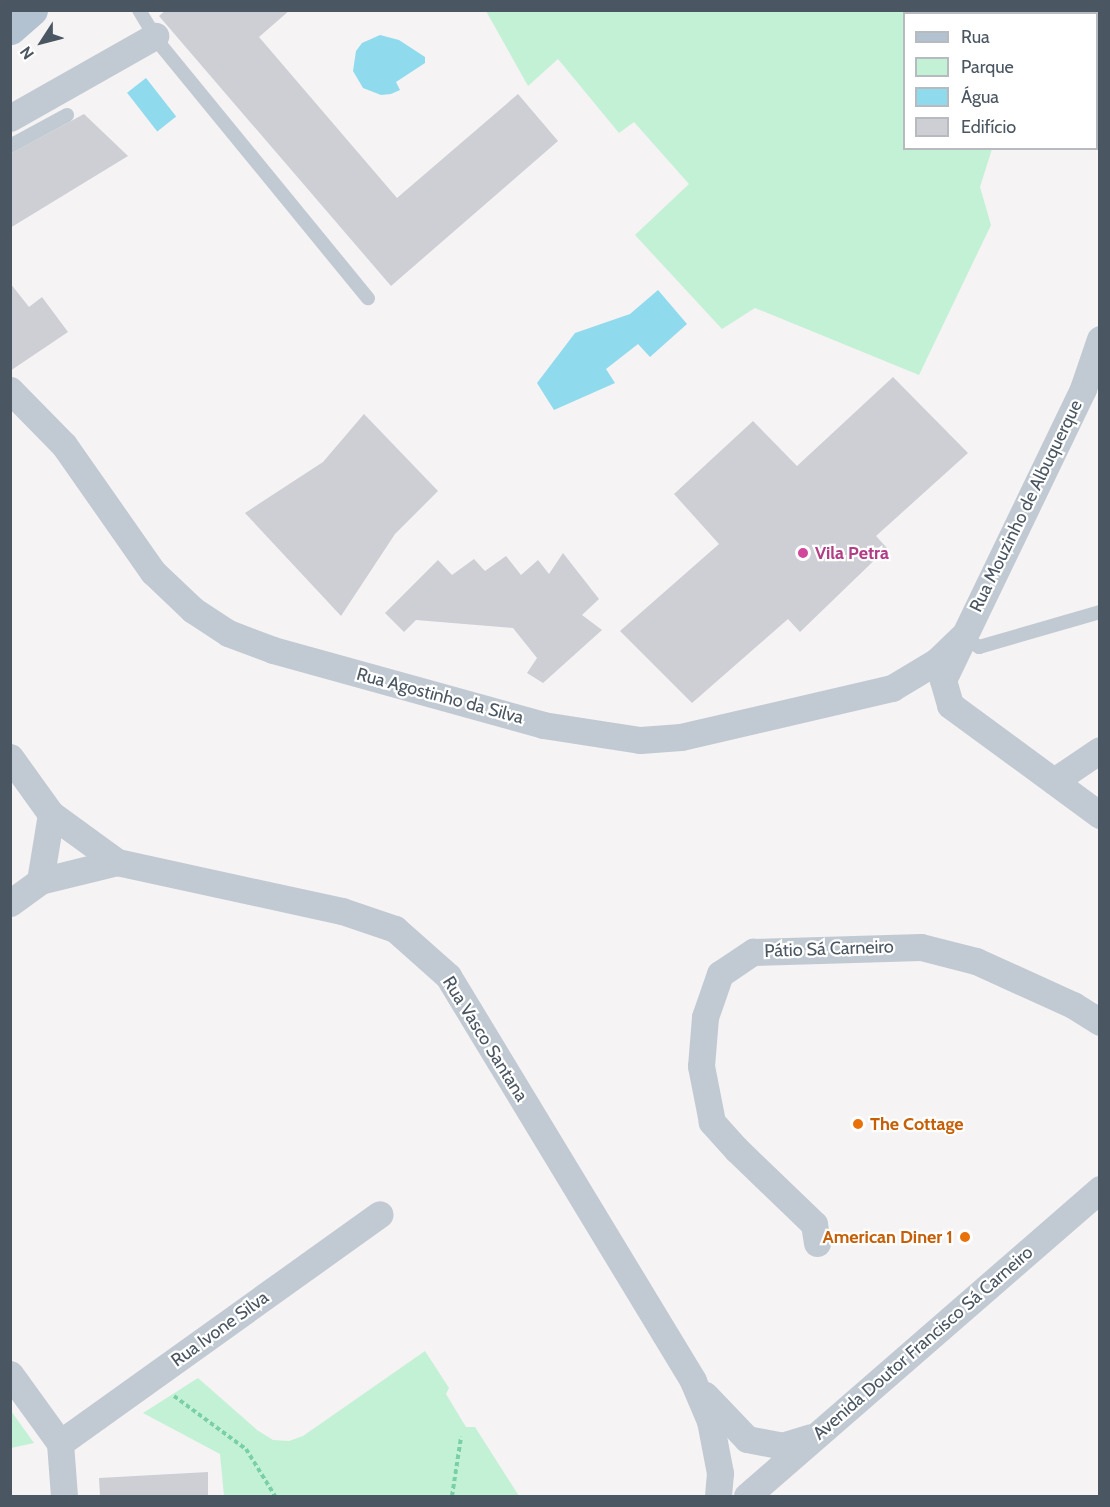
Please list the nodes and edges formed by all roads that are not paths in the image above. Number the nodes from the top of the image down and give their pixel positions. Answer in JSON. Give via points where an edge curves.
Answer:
{"nodes":[{"id":1,"x":31,"y":10,"type":"edge"},
{"id":2,"x":139,"y":10,"type":"edge"},
{"id":3,"x":10,"y":28,"type":"edge"},
{"id":4,"x":155,"y":36,"type":"junction"},
{"id":5,"x":67,"y":115,"type":"dead end"},
{"id":6,"x":10,"y":118,"type":"edge"},
{"id":7,"x":10,"y":146,"type":"edge"},
{"id":8,"x":368,"y":298,"type":"dead end"},
{"id":9,"x":1100,"y":339,"type":"edge"},
{"id":10,"x":10,"y":390,"type":"edge"},
{"id":11,"x":1100,"y":612,"type":"edge"},
{"id":12,"x":962,"y":637,"type":"junction"},
{"id":13,"x":1100,"y":750,"type":"edge"},
{"id":14,"x":10,"y":757,"type":"edge"},
{"id":15,"x":1054,"y":781,"type":"junction"},
{"id":16,"x":51,"y":814,"type":"junction"},
{"id":17,"x":1100,"y":815,"type":"edge"},
{"id":18,"x":117,"y":862,"type":"junction"},
{"id":19,"x":40,"y":881,"type":"junction"},
{"id":20,"x":10,"y":903,"type":"edge"},
{"id":21,"x":1100,"y":1022,"type":"edge"},
{"id":22,"x":1100,"y":1190,"type":"edge"},
{"id":23,"x":380,"y":1214,"type":"dead end"},
{"id":24,"x":817,"y":1243,"type":"dead end"},
{"id":25,"x":10,"y":1374,"type":"edge"},
{"id":26,"x":693,"y":1381,"type":"junction"},
{"id":27,"x":818,"y":1434,"type":"junction"},
{"id":28,"x":60,"y":1443,"type":"junction"},
{"id":29,"x":64,"y":1497,"type":"edge"},
{"id":30,"x":718,"y":1497,"type":"edge"},
{"id":31,"x":747,"y":1497,"type":"edge"}],
"edges":[{"from":1,"to":3,"type":"main road"},
{"from":2,"to":4,"type":"lane"},
{"from":4,"to":6,"type":"street"},
{"from":4,"to":8,"type":"lane"},
{"from":5,"to":7,"type":"lane"},
{"from":9,"to":12,"type":"street","name":"Rua Mouzinho de Albuquerque","via":[[1083,389]]},
{"from":10,"to":12,"type":"street","name":"Rua Agostinho da Silva","via":[[63,445],[153,572],[194,610],[228,633],[273,650],[543,725],[639,740],[681,737],[892,688],[937,662]]},
{"from":11,"to":12,"type":"lane","via":[[979,647]]},
{"from":12,"to":15,"type":"street","name":"Rua Mouzinho de Albuquerque","via":[[943,680],[950,705]]},
{"from":13,"to":15,"type":"street"},
{"from":14,"to":16,"type":"street","name":"Rua Vasco Santana"},
{"from":15,"to":17,"type":"street","name":"Rua Mouzinho de Albuquerque"},
{"from":16,"to":18,"type":"street","name":"Rua Vasco Santana"},
{"from":16,"to":19,"type":"street"},
{"from":18,"to":19,"type":"street"},
{"from":18,"to":26,"type":"street","name":"Rua Vasco Santana","via":[[342,911],[395,929],[448,976]]},
{"from":19,"to":20,"type":"street"},
{"from":21,"to":24,"type":"street","name":"Pátio Sá Carneiro","via":[[1073,1005],[976,962],[921,947],[753,951],[720,974],[705,1017],[701,1066],[712,1122],[814,1224]]},
{"from":22,"to":27,"type":"street","name":"Avenida Doutor Francisco Sá Carneiro"},
{"from":23,"to":28,"type":"street","name":"Rua Ivone Silva"},
{"from":25,"to":28,"type":"street"},
{"from":26,"to":27,"type":"street","name":"Rua Vasco Santana","via":[[747,1439],[782,1446]]},
{"from":26,"to":30,"type":"street","name":"Rua Vasco Santana","via":[[710,1421],[720,1473]]},
{"from":27,"to":31,"type":"street","name":"Avenida Doutor Francisco Sá Carneiro"},
{"from":28,"to":29,"type":"street"}]}
